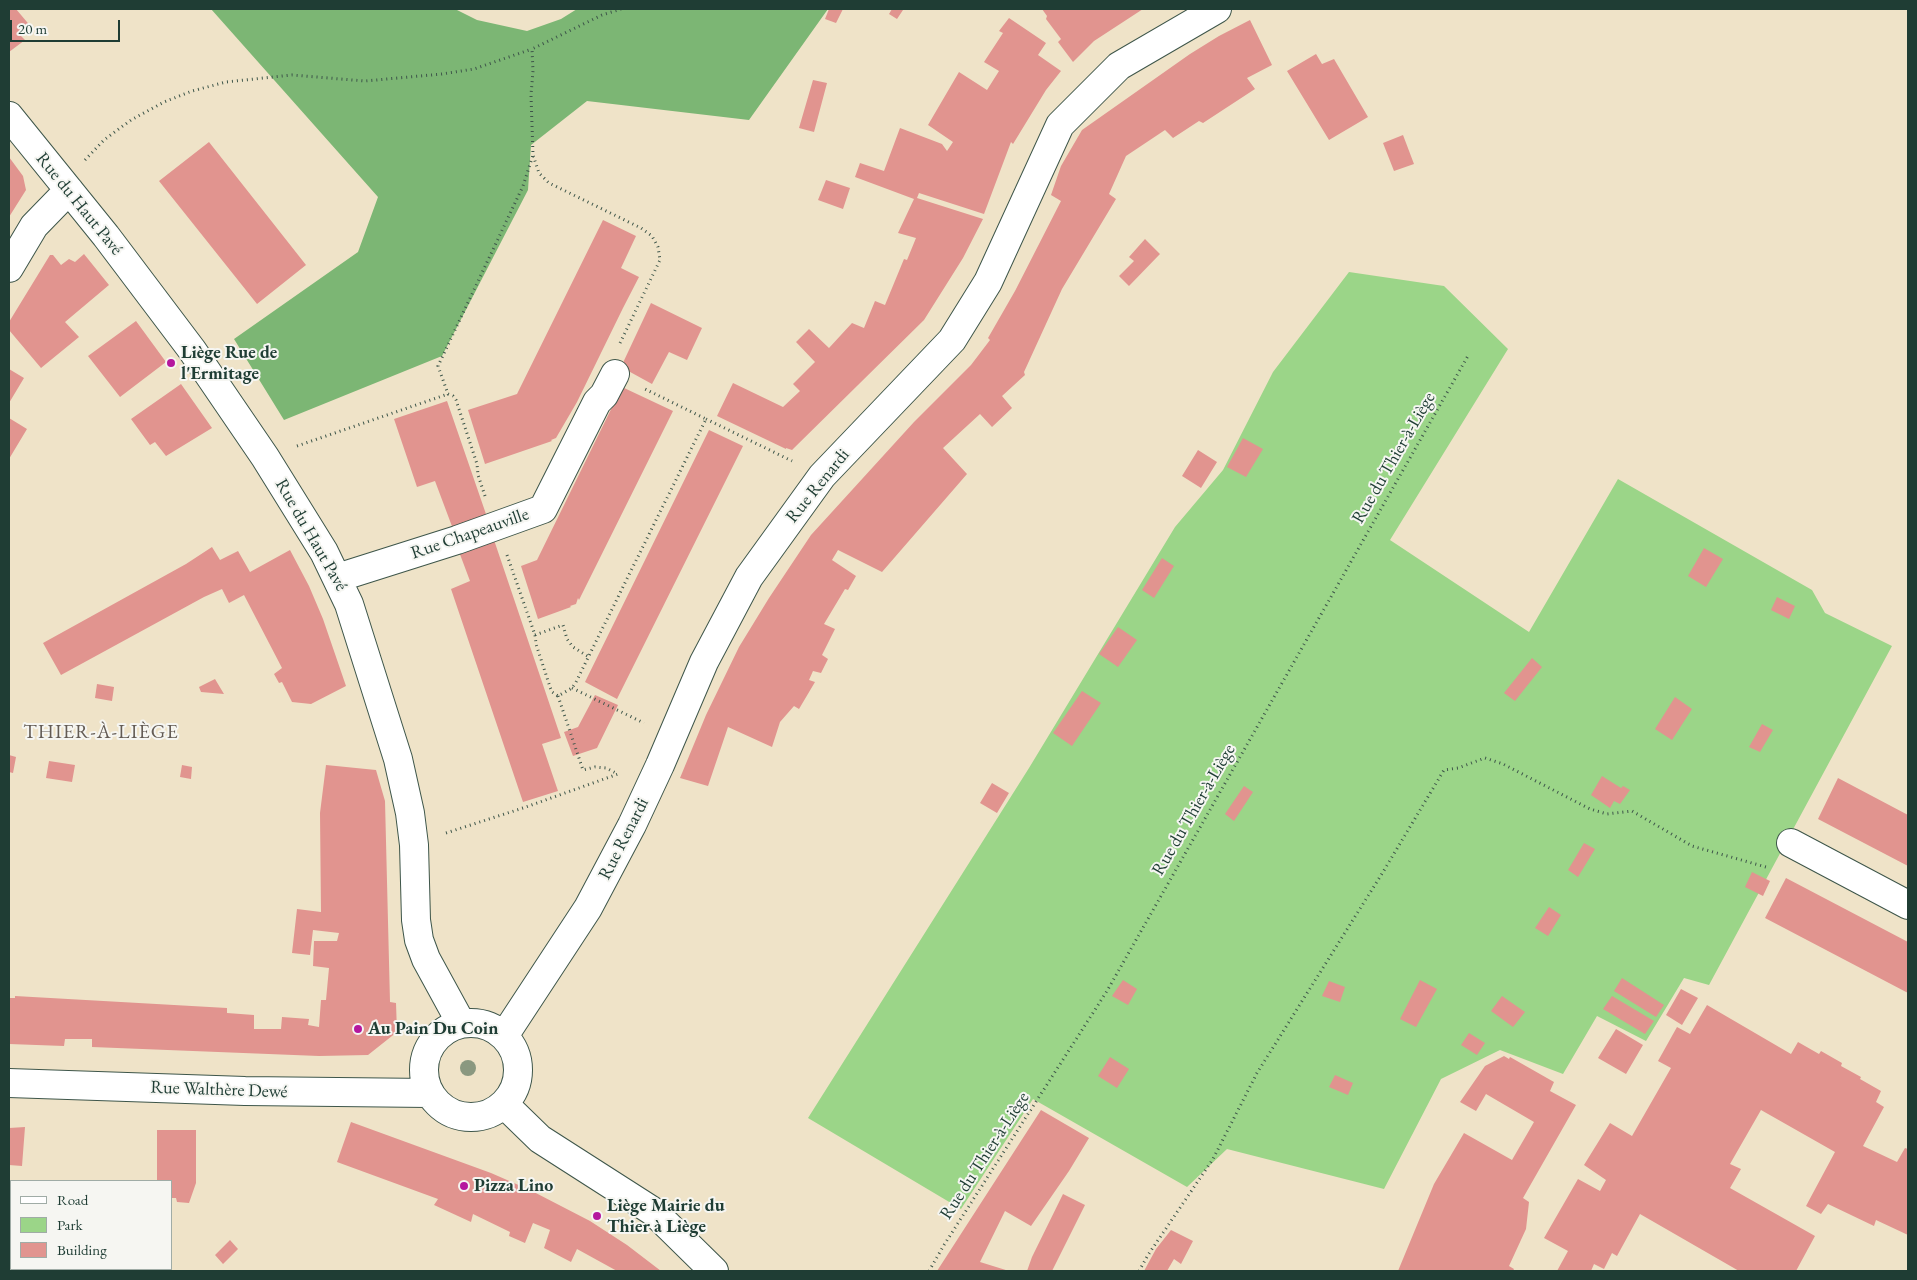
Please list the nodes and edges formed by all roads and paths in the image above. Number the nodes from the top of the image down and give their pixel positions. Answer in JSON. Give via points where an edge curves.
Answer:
{"nodes":[{"id":1,"x":621,"y":9,"type":"edge"},
{"id":2,"x":1217,"y":9,"type":"edge"},
{"id":3,"x":532,"y":49,"type":"junction"},
{"id":4,"x":9,"y":116,"type":"edge"},
{"id":5,"x":533,"y":155,"type":"junction"},
{"id":6,"x":69,"y":190,"type":"junction"},
{"id":7,"x":9,"y":268,"type":"edge"},
{"id":8,"x":1469,"y":354,"type":"dead end"},
{"id":9,"x":615,"y":374,"type":"joint"},
{"id":10,"x":649,"y":390,"type":"dead end"},
{"id":11,"x":706,"y":419,"type":"junction"},
{"id":12,"x":265,"y":457,"type":"junction"},
{"id":13,"x":822,"y":476,"type":"junction"},
{"id":14,"x":337,"y":578,"type":"junction"},
{"id":15,"x":588,"y":657,"type":"junction"},
{"id":16,"x":572,"y":688,"type":"junction"},
{"id":17,"x":558,"y":696,"type":"junction"},
{"id":18,"x":673,"y":736,"type":"junction"},
{"id":19,"x":594,"y":766,"type":"dead end"},
{"id":20,"x":618,"y":774,"type":"dead end"},
{"id":21,"x":1791,"y":842,"type":"joint"},
{"id":22,"x":414,"y":845,"type":"junction"},
{"id":23,"x":1908,"y":905,"type":"edge"},
{"id":24,"x":461,"y":1023,"type":"junction"},
{"id":25,"x":504,"y":1036,"type":"junction"},
{"id":26,"x":9,"y":1083,"type":"edge"},
{"id":27,"x":429,"y":1093,"type":"junction"},
{"id":28,"x":504,"y":1104,"type":"junction"},
{"id":29,"x":714,"y":1271,"type":"edge"},
{"id":30,"x":929,"y":1271,"type":"edge"},
{"id":31,"x":1140,"y":1271,"type":"edge"}],
"edges":[{"from":1,"to":3,"type":"path"},
{"from":2,"to":13,"type":"street","name":"Rue Renardi","via":[[1119,66],[1060,125],[988,282],[952,340]]},
{"from":3,"to":5,"type":"path"},
{"from":3,"to":6,"type":"path","via":[[474,69],[442,74],[365,81],[292,74],[226,82],[192,92],[164,102],[104,140],[82,162]]},
{"from":4,"to":6,"type":"street","name":"Rue du Haut Pavé"},
{"from":5,"to":9,"type":"path","via":[[539,173],[549,183],[641,228],[652,236],[658,247],[660,260],[615,354]]},
{"from":5,"to":12,"type":"path","via":[[523,186],[438,366],[448,394]]},
{"from":6,"to":7,"type":"street","via":[[34,226]]},
{"from":6,"to":12,"type":"street","name":"Rue du Haut Pavé","via":[[192,350]]},
{"from":8,"to":30,"type":"path","name":"Rue du Thier-à-Liège","via":[[1108,991]]},
{"from":9,"to":14,"type":"street","name":"Rue Chapeauville","via":[[597,402],[543,509]]},
{"from":10,"to":11,"type":"path"},
{"from":11,"to":13,"type":"path"},
{"from":11,"to":15,"type":"path"},
{"from":12,"to":14,"type":"street","name":"Rue du Haut Pavé","via":[[307,522]]},
{"from":13,"to":18,"type":"street","name":"Rue Renardi","via":[[749,577],[704,662]]},
{"from":14,"to":22,"type":"street","name":"Rue du Haut Pavé","via":[[349,604],[396,751]]},
{"from":15,"to":16,"type":"path"},
{"from":15,"to":17,"type":"path","via":[[567,639],[563,625],[535,635],[550,687]]},
{"from":16,"to":17,"type":"path"},
{"from":16,"to":18,"type":"path"},
{"from":17,"to":19,"type":"path","via":[[583,770]]},
{"from":18,"to":25,"type":"street","name":"Rue Renardi","via":[[632,825],[588,908]]},
{"from":20,"to":22,"type":"path"},
{"from":21,"to":23,"type":"street"},
{"from":21,"to":31,"type":"path","via":[[1780,865],[1766,867],[1692,846],[1632,811],[1607,814],[1590,809],[1503,764],[1484,758],[1444,770],[1257,1073],[1213,1159]]},
{"from":22,"to":24,"type":"street","name":"Rue du Haut Pavé","via":[[419,940]]},
{"from":24,"to":25,"type":"street","via":[[479,1023]]},
{"from":24,"to":27,"type":"street","via":[[446,1030],[432,1043],[424,1062],[424,1078]]},
{"from":25,"to":28,"type":"street","via":[[517,1059],[517,1066],[515,1085]]},
{"from":26,"to":27,"type":"street","name":"Rue Walthère Dewé"},
{"from":27,"to":28,"type":"street","via":[[439,1105],[465,1117],[490,1113]]},
{"from":28,"to":29,"type":"street","via":[[540,1139],[654,1212]]}]}
